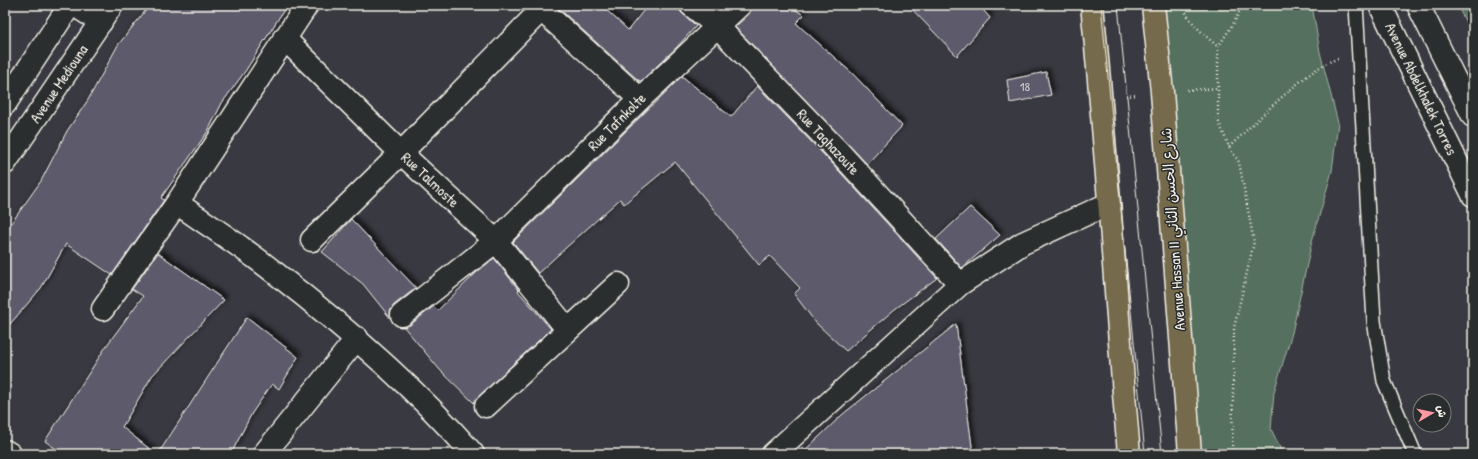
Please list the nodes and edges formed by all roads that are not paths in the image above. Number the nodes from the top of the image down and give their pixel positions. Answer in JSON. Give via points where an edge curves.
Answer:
{"nodes":[{"id":1,"x":70,"y":5,"type":"edge"},
{"id":2,"x":74,"y":5,"type":"edge"},
{"id":3,"x":307,"y":5,"type":"edge"},
{"id":4,"x":691,"y":5,"type":"edge"},
{"id":5,"x":740,"y":5,"type":"edge"},
{"id":6,"x":1092,"y":5,"type":"edge"},
{"id":7,"x":1153,"y":5,"type":"edge"},
{"id":8,"x":1356,"y":5,"type":"edge"},
{"id":9,"x":1380,"y":5,"type":"edge"},
{"id":10,"x":1418,"y":5,"type":"edge"},
{"id":11,"x":539,"y":7,"type":"edge"},
{"id":12,"x":106,"y":14,"type":"edge"},
{"id":13,"x":718,"y":27,"type":"junction"},
{"id":14,"x":284,"y":38,"type":"junction"},
{"id":15,"x":640,"y":99,"type":"junction"},
{"id":16,"x":5,"y":104,"type":"edge"},
{"id":17,"x":1473,"y":116,"type":"edge"},
{"id":18,"x":401,"y":153,"type":"junction"},
{"id":19,"x":5,"y":163,"type":"edge"},
{"id":20,"x":1473,"y":195,"type":"edge"},
{"id":21,"x":177,"y":203,"type":"junction"},
{"id":22,"x":1108,"y":204,"type":"junction"},
{"id":23,"x":312,"y":240,"type":"dead end"},
{"id":24,"x":496,"y":241,"type":"junction"},
{"id":25,"x":618,"y":284,"type":"dead end"},
{"id":26,"x":960,"y":284,"type":"junction"},
{"id":27,"x":103,"y":309,"type":"dead end"},
{"id":28,"x":402,"y":315,"type":"dead end"},
{"id":29,"x":568,"y":330,"type":"junction"},
{"id":30,"x":357,"y":338,"type":"junction"},
{"id":31,"x":486,"y":406,"type":"dead end"},
{"id":32,"x":5,"y":451,"type":"edge"},
{"id":33,"x":10,"y":454,"type":"edge"},
{"id":34,"x":264,"y":454,"type":"edge"},
{"id":35,"x":473,"y":454,"type":"edge"},
{"id":36,"x":774,"y":454,"type":"edge"},
{"id":37,"x":1129,"y":454,"type":"edge"},
{"id":38,"x":1190,"y":454,"type":"edge"},
{"id":39,"x":1415,"y":454,"type":"edge"}],
"edges":[{"from":1,"to":16,"type":"street"},
{"from":2,"to":12,"type":"street"},
{"from":3,"to":14,"type":"street"},
{"from":4,"to":13,"type":"street","name":"Rue Taghazoute"},
{"from":5,"to":13,"type":"street","name":"Rue Tafnkolte"},
{"from":6,"to":22,"type":"highway"},
{"from":7,"to":38,"type":"highway","name":"Avenue Hassan II شارع الحسن الثاني"},
{"from":8,"to":39,"type":"lane","via":[[1374,321],[1384,381]]},
{"from":9,"to":20,"type":"street","name":"Avenue Abdelkhalek Torres"},
{"from":10,"to":17,"type":"street"},
{"from":11,"to":15,"type":"street"},
{"from":11,"to":18,"type":"street"},
{"from":12,"to":19,"type":"street","name":"Avenue Mediouna"},
{"from":13,"to":15,"type":"street","name":"Rue Tafnkolte"},
{"from":13,"to":26,"type":"street","name":"Rue Taghazoute","via":[[839,152]]},
{"from":14,"to":18,"type":"street","name":"Rue Talmoste"},
{"from":14,"to":21,"type":"street"},
{"from":15,"to":24,"type":"street","name":"Rue Tafnkolte"},
{"from":18,"to":23,"type":"street"},
{"from":18,"to":24,"type":"street","name":"Rue Talmoste"},
{"from":21,"to":27,"type":"street"},
{"from":21,"to":30,"type":"street","via":[[273,271]]},
{"from":22,"to":26,"type":"street","via":[[1023,243]]},
{"from":22,"to":37,"type":"highway"},
{"from":24,"to":28,"type":"street","name":"Rue Tafnkolte"},
{"from":24,"to":29,"type":"street","name":"Rue Talmoste"},
{"from":25,"to":29,"type":"street"},
{"from":26,"to":36,"type":"street"},
{"from":29,"to":31,"type":"street"},
{"from":30,"to":34,"type":"street"},
{"from":30,"to":35,"type":"street","via":[[444,420]]},
{"from":32,"to":33,"type":"street"}]}
